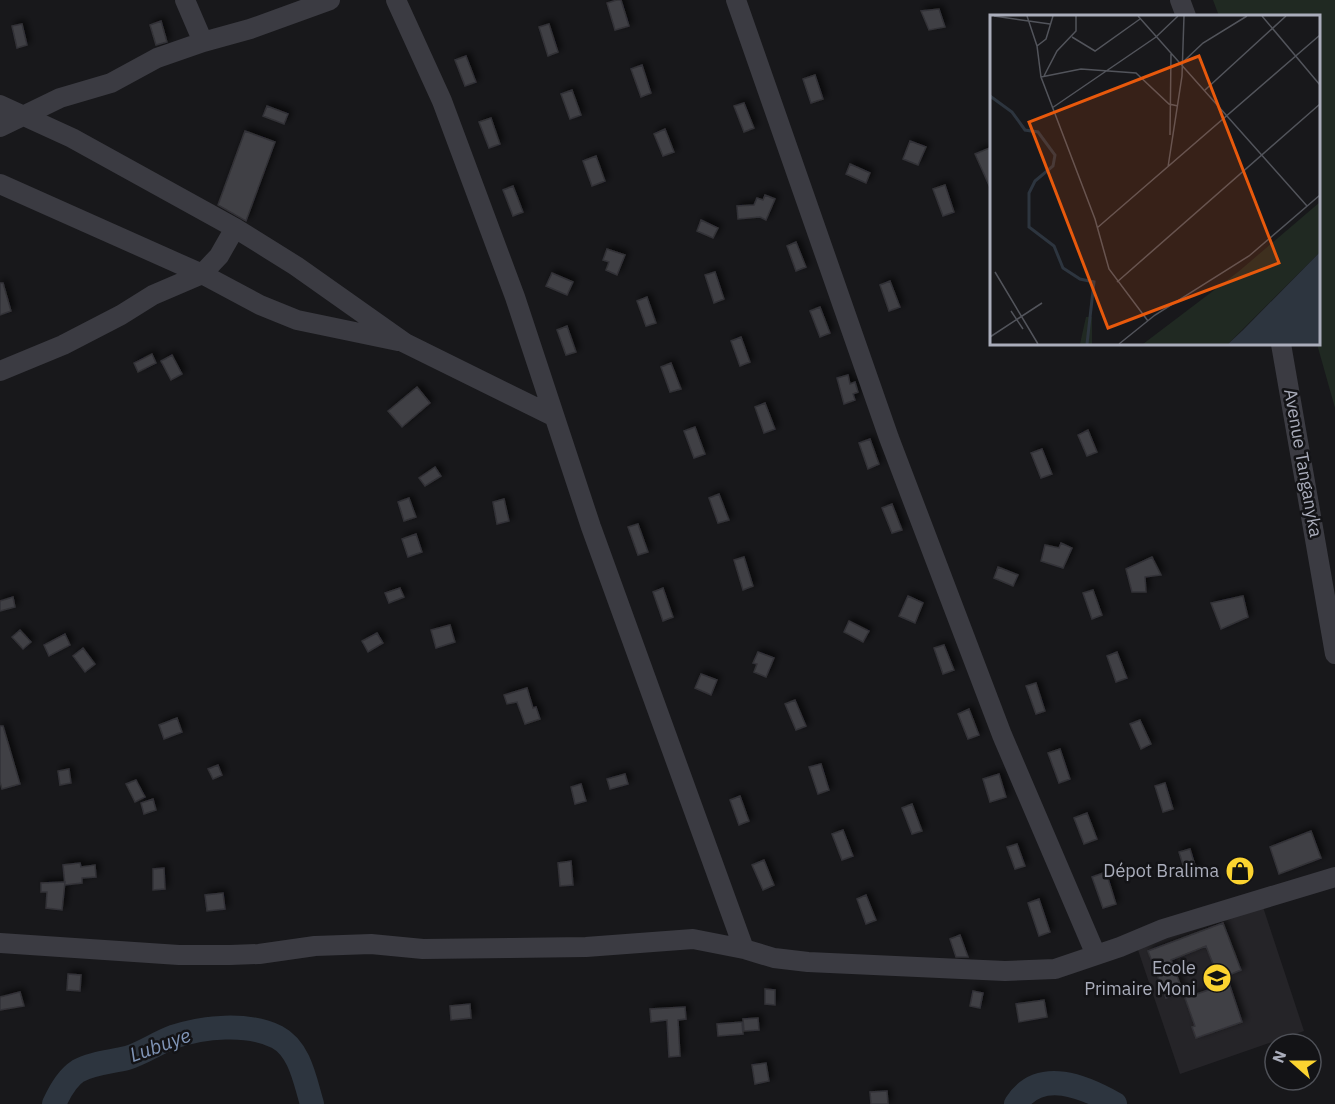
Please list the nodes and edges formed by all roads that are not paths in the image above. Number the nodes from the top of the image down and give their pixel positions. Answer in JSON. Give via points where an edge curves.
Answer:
{"nodes":[{"id":1,"x":185,"y":0,"type":"edge"},
{"id":2,"x":330,"y":0,"type":"edge"},
{"id":3,"x":396,"y":0,"type":"edge"},
{"id":4,"x":736,"y":0,"type":"edge"},
{"id":5,"x":1180,"y":0,"type":"edge"},
{"id":6,"x":1186,"y":15,"type":"edge"},
{"id":7,"x":203,"y":42,"type":"junction"},
{"id":8,"x":0,"y":105,"type":"edge"},
{"id":9,"x":26,"y":116,"type":"junction"},
{"id":10,"x":3,"y":125,"type":"edge"},
{"id":11,"x":0,"y":184,"type":"edge"},
{"id":12,"x":234,"y":228,"type":"junction"},
{"id":13,"x":202,"y":274,"type":"junction"},
{"id":14,"x":405,"y":343,"type":"junction"},
{"id":15,"x":1281,"y":345,"type":"edge"},
{"id":16,"x":0,"y":371,"type":"edge"},
{"id":17,"x":553,"y":416,"type":"junction"},
{"id":18,"x":1335,"y":654,"type":"edge"},
{"id":19,"x":1335,"y":878,"type":"edge"},
{"id":20,"x":0,"y":944,"type":"edge"},
{"id":21,"x":744,"y":949,"type":"junction"},
{"id":22,"x":1096,"y":956,"type":"junction"}],
"edges":[{"from":1,"to":7,"type":"street"},
{"from":2,"to":7,"type":"street"},
{"from":3,"to":17,"type":"street","via":[[442,101],[515,297]]},
{"from":4,"to":22,"type":"street","via":[[889,438],[1002,735]]},
{"from":5,"to":6,"type":"street"},
{"from":7,"to":9,"type":"street","via":[[157,58],[111,83],[60,98]]},
{"from":8,"to":9,"type":"street"},
{"from":8,"to":10,"type":"street"},
{"from":9,"to":10,"type":"street"},
{"from":9,"to":12,"type":"street"},
{"from":11,"to":13,"type":"street"},
{"from":12,"to":13,"type":"street","via":[[219,256]]},
{"from":12,"to":14,"type":"street","via":[[296,266]]},
{"from":13,"to":14,"type":"street","via":[[297,320]]},
{"from":13,"to":16,"type":"street","via":[[63,345]]},
{"from":14,"to":17,"type":"street"},
{"from":15,"to":18,"type":"street","name":"Avenue Tanganyka"},
{"from":17,"to":21,"type":"street"},
{"from":19,"to":22,"type":"street","via":[[1162,929]]},
{"from":20,"to":21,"type":"street","via":[[178,955],[259,954],[370,944],[478,949],[693,939]]},
{"from":21,"to":22,"type":"street","via":[[808,962],[974,971],[1055,969]]}]}
